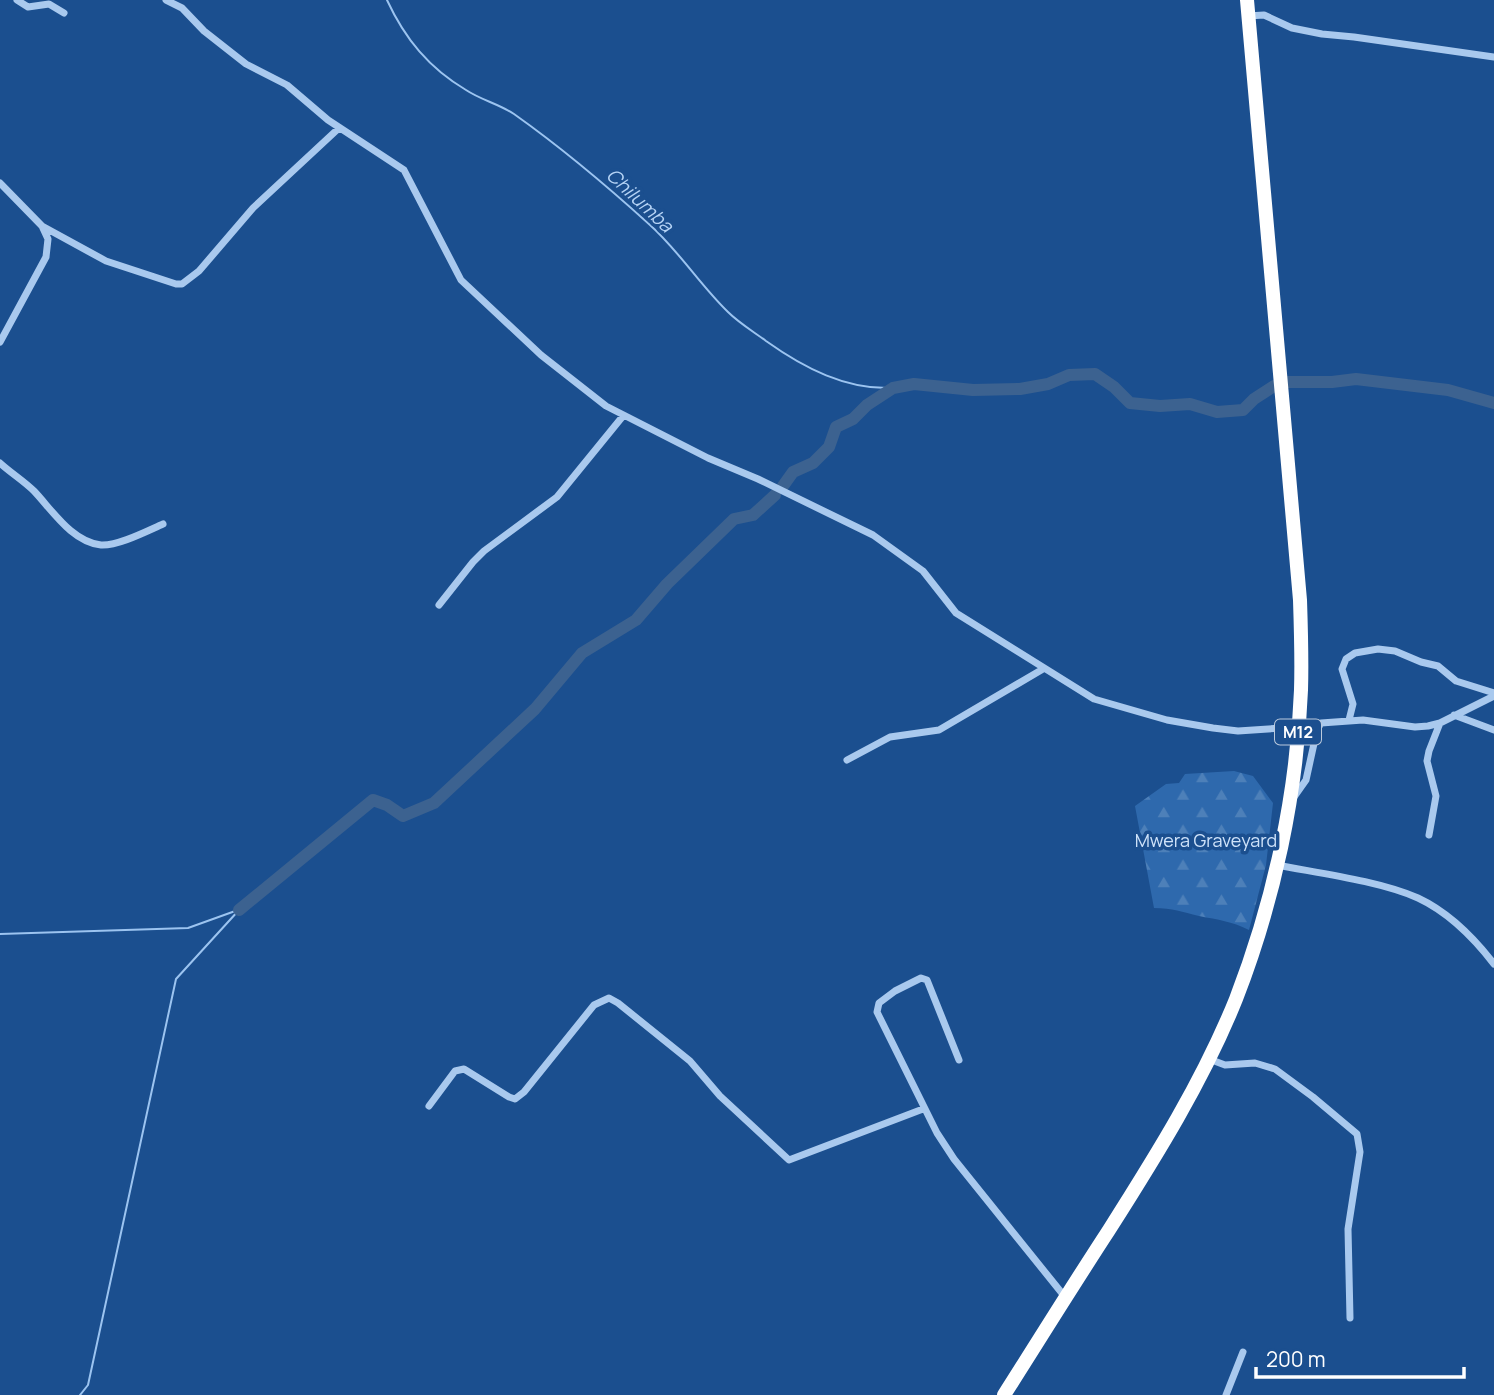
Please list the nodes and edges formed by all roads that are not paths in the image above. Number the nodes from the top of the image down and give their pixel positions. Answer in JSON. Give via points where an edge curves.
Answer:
{"nodes":[{"id":1,"x":17,"y":0,"type":"edge"},
{"id":2,"x":166,"y":0,"type":"edge"},
{"id":3,"x":1247,"y":0,"type":"edge"},
{"id":4,"x":64,"y":13,"type":"dead end"},
{"id":5,"x":1248,"y":16,"type":"junction"},
{"id":6,"x":1494,"y":57,"type":"edge"},
{"id":7,"x":339,"y":128,"type":"junction"},
{"id":8,"x":0,"y":183,"type":"edge"},
{"id":9,"x":42,"y":226,"type":"junction"},
{"id":10,"x":0,"y":342,"type":"edge"},
{"id":11,"x":623,"y":416,"type":"junction"},
{"id":12,"x":0,"y":463,"type":"edge"},
{"id":13,"x":163,"y":524,"type":"dead end"},
{"id":14,"x":439,"y":605,"type":"dead end"},
{"id":15,"x":1043,"y":669,"type":"junction"},
{"id":16,"x":1494,"y":695,"type":"edge"},
{"id":17,"x":1454,"y":715,"type":"junction"},
{"id":18,"x":1349,"y":720,"type":"junction"},
{"id":19,"x":1440,"y":723,"type":"junction"},
{"id":20,"x":1298,"y":727,"type":"junction"},
{"id":21,"x":1494,"y":730,"type":"edge"},
{"id":22,"x":847,"y":760,"type":"dead end"},
{"id":23,"x":1288,"y":804,"type":"junction"},
{"id":24,"x":1429,"y":835,"type":"dead end"},
{"id":25,"x":1276,"y":865,"type":"junction"},
{"id":26,"x":1494,"y":964,"type":"edge"},
{"id":27,"x":1209,"y":1059,"type":"junction"},
{"id":28,"x":959,"y":1060,"type":"dead end"},
{"id":29,"x":429,"y":1106,"type":"dead end"},
{"id":30,"x":923,"y":1109,"type":"junction"},
{"id":31,"x":1066,"y":1298,"type":"junction"},
{"id":32,"x":1350,"y":1318,"type":"dead end"},
{"id":33,"x":1243,"y":1352,"type":"dead end"},
{"id":34,"x":1004,"y":1395,"type":"edge"},
{"id":35,"x":1226,"y":1395,"type":"edge"}],
"edges":[{"from":1,"to":4,"type":"street","via":[[28,7],[49,4]]},
{"from":2,"to":7,"type":"street","via":[[182,8],[246,64],[287,85]]},
{"from":3,"to":5,"type":"highway","number":"M12"},
{"from":5,"to":6,"type":"street","via":[[1264,15],[1292,28],[1322,34]]},
{"from":5,"to":20,"type":"highway","number":"M12","via":[[1300,600]]},
{"from":7,"to":9,"type":"street","via":[[260,201],[182,284],[106,261]]},
{"from":7,"to":11,"type":"street","via":[[404,170],[466,286],[541,355]]},
{"from":8,"to":9,"type":"street"},
{"from":9,"to":10,"type":"street","via":[[48,239],[46,257]]},
{"from":11,"to":14,"type":"street","via":[[557,497],[484,551]]},
{"from":11,"to":15,"type":"street","via":[[873,535],[923,571],[956,613]]},
{"from":12,"to":13,"type":"street","via":[[89,542],[112,544]]},
{"from":15,"to":20,"type":"street","via":[[1094,699],[1167,720],[1238,731]]},
{"from":15,"to":22,"type":"street","via":[[939,730],[890,737]]},
{"from":16,"to":17,"type":"street"},
{"from":16,"to":18,"type":"street","via":[[1457,681],[1438,666],[1378,649],[1346,659],[1342,669],[1353,704]]},
{"from":17,"to":19,"type":"street"},
{"from":17,"to":21,"type":"street"},
{"from":18,"to":19,"type":"street","via":[[1415,727]]},
{"from":18,"to":23,"type":"street","via":[[1318,726],[1306,780]]},
{"from":19,"to":24,"type":"street","via":[[1427,761],[1436,796]]},
{"from":20,"to":23,"type":"highway","number":"M12"},
{"from":23,"to":25,"type":"highway","number":"M12"},
{"from":25,"to":26,"type":"street","via":[[1419,898],[1463,930]]},
{"from":25,"to":27,"type":"highway","number":"M12","via":[[1255,945]]},
{"from":27,"to":31,"type":"highway","number":"M12","via":[[1170,1132]]},
{"from":27,"to":32,"type":"street","via":[[1225,1065],[1255,1063],[1275,1069],[1357,1134],[1360,1152],[1348,1228]]},
{"from":28,"to":30,"type":"street","via":[[927,980],[921,978],[879,1003],[877,1012]]},
{"from":29,"to":30,"type":"street","via":[[460,1069],[515,1099],[594,1005],[609,998],[690,1061],[720,1096],[789,1160]]},
{"from":30,"to":31,"type":"street","via":[[954,1159]]},
{"from":31,"to":34,"type":"highway","number":"M12"},
{"from":33,"to":35,"type":"street"}]}
